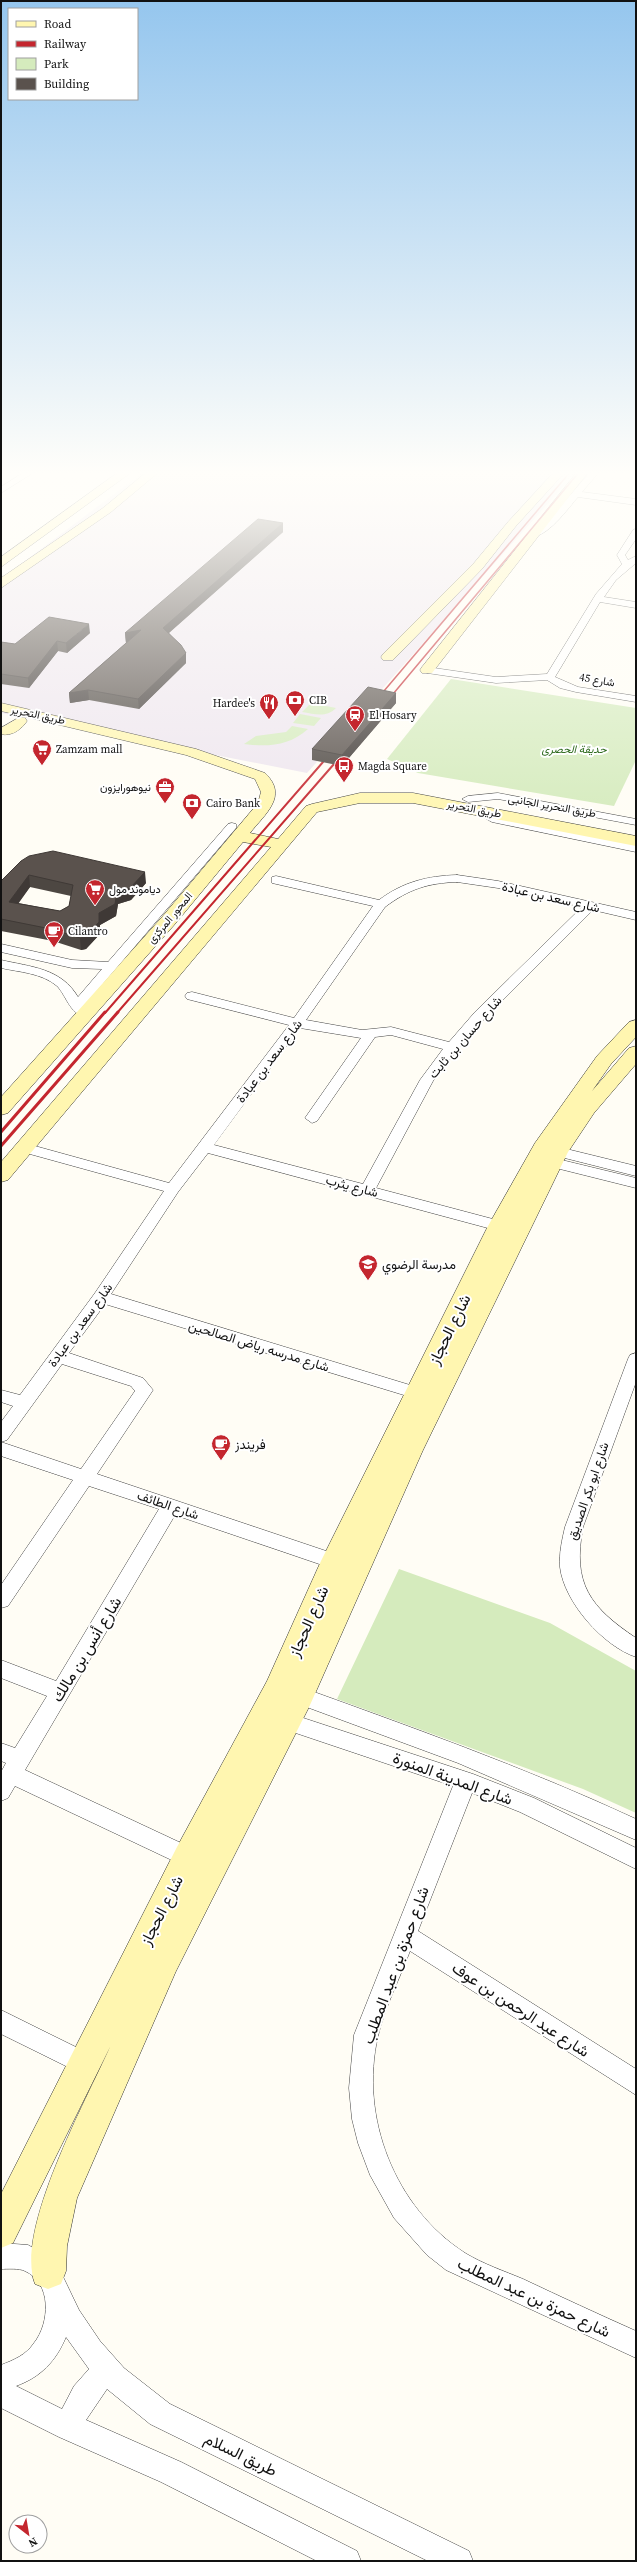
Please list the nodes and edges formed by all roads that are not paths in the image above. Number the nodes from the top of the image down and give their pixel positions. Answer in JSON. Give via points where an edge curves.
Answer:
{"nodes":[{"id":1,"x":453,"y":591,"type":"edge"},
{"id":2,"x":488,"y":591,"type":"edge"},
{"id":3,"x":605,"y":591,"type":"edge"},
{"id":4,"x":447,"y":596,"type":"junction"},
{"id":5,"x":598,"y":599,"type":"junction"},
{"id":6,"x":480,"y":601,"type":"junction"},
{"id":7,"x":636,"y":605,"type":"edge"},
{"id":8,"x":427,"y":616,"type":"junction"},
{"id":9,"x":464,"y":622,"type":"junction"},
{"id":10,"x":388,"y":657,"type":"dead end"},
{"id":11,"x":427,"y":670,"type":"joint"},
{"id":12,"x":553,"y":680,"type":"junction"},
{"id":13,"x":636,"y":699,"type":"edge"},
{"id":14,"x":1,"y":707,"type":"edge"},
{"id":15,"x":1,"y":717,"type":"edge"},
{"id":16,"x":20,"y":720,"type":"junction"},
{"id":17,"x":75,"y":723,"type":"junction"},
{"id":18,"x":4,"y":733,"type":"edge"},
{"id":19,"x":191,"y":752,"type":"joint"},
{"id":20,"x":372,"y":797,"type":"junction"},
{"id":21,"x":468,"y":799,"type":"junction"},
{"id":22,"x":482,"y":810,"type":"junction"},
{"id":23,"x":636,"y":822,"type":"edge"},
{"id":24,"x":636,"y":830,"type":"edge"},
{"id":25,"x":236,"y":831,"type":"junction"},
{"id":26,"x":636,"y":841,"type":"edge"},
{"id":27,"x":281,"y":844,"type":"junction"},
{"id":28,"x":636,"y":848,"type":"edge"},
{"id":29,"x":276,"y":880,"type":"dead end"},
{"id":30,"x":381,"y":904,"type":"junction"},
{"id":31,"x":590,"y":906,"type":"junction"},
{"id":32,"x":636,"y":916,"type":"edge"},
{"id":33,"x":1,"y":948,"type":"edge"},
{"id":34,"x":1,"y":964,"type":"edge"},
{"id":35,"x":111,"y":966,"type":"junction"},
{"id":36,"x":192,"y":996,"type":"dead end"},
{"id":37,"x":82,"y":1010,"type":"junction"},
{"id":38,"x":297,"y":1023,"type":"junction"},
{"id":39,"x":636,"y":1026,"type":"edge"},
{"id":40,"x":371,"y":1034,"type":"junction"},
{"id":41,"x":452,"y":1047,"type":"junction"},
{"id":42,"x":636,"y":1052,"type":"edge"},
{"id":43,"x":1,"y":1109,"type":"edge"},
{"id":44,"x":312,"y":1118,"type":"dead end"},
{"id":45,"x":205,"y":1147,"type":"junction"},
{"id":46,"x":24,"y":1148,"type":"junction"},
{"id":47,"x":547,"y":1155,"type":"junction"},
{"id":48,"x":636,"y":1171,"type":"edge"},
{"id":49,"x":1,"y":1175,"type":"edge"},
{"id":50,"x":636,"y":1183,"type":"edge"},
{"id":51,"x":173,"y":1189,"type":"junction"},
{"id":52,"x":367,"y":1190,"type":"junction"},
{"id":53,"x":499,"y":1226,"type":"junction"},
{"id":54,"x":101,"y":1297,"type":"junction"},
{"id":55,"x":58,"y":1356,"type":"junction"},
{"id":56,"x":636,"y":1359,"type":"edge"},
{"id":57,"x":417,"y":1393,"type":"junction"},
{"id":58,"x":1,"y":1396,"type":"edge"},
{"id":59,"x":24,"y":1404,"type":"junction"},
{"id":60,"x":1,"y":1435,"type":"edge"},
{"id":61,"x":1,"y":1449,"type":"edge"},
{"id":62,"x":84,"y":1477,"type":"junction"},
{"id":63,"x":170,"y":1506,"type":"junction"},
{"id":64,"x":334,"y":1561,"type":"junction"},
{"id":65,"x":1,"y":1600,"type":"edge"},
{"id":66,"x":636,"y":1649,"type":"edge"},
{"id":67,"x":1,"y":1669,"type":"edge"},
{"id":68,"x":289,"y":1691,"type":"junction"},
{"id":69,"x":60,"y":1692,"type":"junction"},
{"id":70,"x":275,"y":1717,"type":"junction"},
{"id":71,"x":1,"y":1752,"type":"edge"},
{"id":72,"x":11,"y":1775,"type":"edge"},
{"id":73,"x":466,"y":1781,"type":"junction"},
{"id":74,"x":636,"y":1830,"type":"edge"},
{"id":75,"x":188,"y":1856,"type":"junction"},
{"id":76,"x":636,"y":1859,"type":"edge"},
{"id":77,"x":405,"y":1935,"type":"junction"},
{"id":78,"x":1,"y":2022,"type":"edge"},
{"id":79,"x":84,"y":2063,"type":"junction"},
{"id":80,"x":636,"y":2082,"type":"edge"},
{"id":81,"x":1,"y":2231,"type":"edge"},
{"id":82,"x":1,"y":2256,"type":"edge"},
{"id":83,"x":48,"y":2271,"type":"junction"},
{"id":84,"x":60,"y":2301,"type":"junction"},
{"id":85,"x":636,"y":2345,"type":"edge"},
{"id":86,"x":107,"y":2371,"type":"junction"},
{"id":87,"x":1,"y":2378,"type":"edge"},
{"id":88,"x":1,"y":2392,"type":"edge"},
{"id":89,"x":69,"y":2427,"type":"junction"},
{"id":90,"x":347,"y":2561,"type":"edge"},
{"id":91,"x":458,"y":2561,"type":"edge"}],
"edges":[{"from":1,"to":4,"type":"main road"},
{"from":2,"to":6,"type":"main road"},
{"from":3,"to":5,"type":"street"},
{"from":4,"to":6,"type":"main road","via":[[450,601],[462,604]]},
{"from":4,"to":8,"type":"main road"},
{"from":5,"to":7,"type":"street"},
{"from":5,"to":12,"type":"street"},
{"from":6,"to":9,"type":"main road"},
{"from":8,"to":9,"type":"main road"},
{"from":8,"to":10,"type":"main road"},
{"from":9,"to":11,"type":"main road"},
{"from":11,"to":12,"type":"street","via":[[506,681]]},
{"from":12,"to":13,"type":"street","name":"شارع 45","via":[[567,688]]},
{"from":14,"to":17,"type":"main road","name":"طريق التحرير"},
{"from":15,"to":16,"type":"main road","name":"طريق التحرير"},
{"from":16,"to":17,"type":"main road","name":"طريق التحرير","via":[[59,726],[70,726]]},
{"from":16,"to":18,"type":"main road"},
{"from":17,"to":19,"type":"main road","name":"طريق التحرير"},
{"from":19,"to":25,"type":"main road","name":"المحور المركزى","via":[[253,772],[268,787],[268,798]]},
{"from":20,"to":21,"type":"main road","name":"طريق التحرير","via":[[376,788],[387,782]]},
{"from":20,"to":22,"type":"main road","name":"طريق التحرير","via":[[413,798]]},
{"from":20,"to":27,"type":"main road","name":"طريق التحرير","via":[[335,802],[312,809]]},
{"from":21,"to":23,"type":"street","name":"طريق التحرير الجانبى","via":[[498,796]]},
{"from":21,"to":24,"type":"main road","name":"طريق التحرير"},
{"from":22,"to":26,"type":"main road","name":"طريق التحرير"},
{"from":22,"to":28,"type":"street","name":"طريق التحرير الجانبى","via":[[496,820]]},
{"from":25,"to":27,"type":"main road"},
{"from":25,"to":35,"type":"street"},
{"from":25,"to":37,"type":"main road","name":"المحور المركزى"},
{"from":27,"to":46,"type":"main road"},
{"from":29,"to":30,"type":"street"},
{"from":30,"to":31,"type":"street","name":"شارع سعد بن عبادة","via":[[398,891],[422,882],[464,878]]},
{"from":30,"to":38,"type":"street","name":"شارع سعد بن عبادة"},
{"from":31,"to":32,"type":"street","name":"شارع سعد بن عبادة"},
{"from":31,"to":41,"type":"street","name":"شارع حسان بن ثابت","via":[[480,1015]]},
{"from":33,"to":35,"type":"street","via":[[72,964]]},
{"from":34,"to":37,"type":"street","via":[[56,980],[66,987]]},
{"from":35,"to":37,"type":"street"},
{"from":36,"to":38,"type":"street"},
{"from":37,"to":43,"type":"main road","name":"المحور المركزى"},
{"from":38,"to":40,"type":"street"},
{"from":38,"to":45,"type":"street","name":"شارع سعد بن عبادة"},
{"from":39,"to":47,"type":"main road","name":"شارع الحجاز","via":[[604,1060]]},
{"from":40,"to":41,"type":"street","via":[[391,1031]]},
{"from":40,"to":44,"type":"street"},
{"from":41,"to":52,"type":"street","name":"شارع حسان بن ثابت","via":[[427,1080]]},
{"from":42,"to":47,"type":"main road","name":"شارع الحجاز"},
{"from":45,"to":51,"type":"street","name":"شارع سعد بن عبادة"},
{"from":45,"to":52,"type":"street","name":"شارع يثرب"},
{"from":46,"to":49,"type":"main road"},
{"from":46,"to":51,"type":"street"},
{"from":47,"to":48,"type":"street"},
{"from":47,"to":50,"type":"street"},
{"from":47,"to":53,"type":"main road","name":"شارع الحجاز"},
{"from":47,"to":68,"type":"main road","name":"شارع الحجاز","via":[[411,1450]]},
{"from":51,"to":54,"type":"street","name":"شارع سعد بن عبادة"},
{"from":52,"to":53,"type":"street","name":"شارع يثرب"},
{"from":53,"to":57,"type":"main road","name":"شارع الحجاز"},
{"from":54,"to":55,"type":"street","name":"شارع سعد بن عبادة"},
{"from":54,"to":57,"type":"street","name":"شارع مدرسه رياض الصالحين"},
{"from":55,"to":59,"type":"street","name":"شارع سعد بن عبادة"},
{"from":55,"to":62,"type":"street","via":[[137,1382],[144,1390]]},
{"from":56,"to":66,"type":"street","name":"شارع ابو بكر الصديق","via":[[574,1527],[568,1556],[574,1586],[591,1614],[603,1627]]},
{"from":57,"to":64,"type":"main road","name":"شارع الحجاز"},
{"from":58,"to":59,"type":"street"},
{"from":59,"to":60,"type":"street","name":"شارع سعد بن عبادة"},
{"from":61,"to":62,"type":"street","name":"شارع الطائف"},
{"from":62,"to":63,"type":"street","name":"شارع الطائف"},
{"from":62,"to":65,"type":"street"},
{"from":63,"to":64,"type":"street","name":"شارع الطائف"},
{"from":63,"to":69,"type":"street","name":"شارع أنس بن مالك"},
{"from":64,"to":68,"type":"main road","name":"شارع الحجاز"},
{"from":67,"to":69,"type":"street"},
{"from":68,"to":70,"type":"main road","name":"شارع الحجاز"},
{"from":68,"to":74,"type":"street","name":"شارع المدينة المنورة","via":[[465,1756]]},
{"from":69,"to":72,"type":"street","name":"شارع أنس بن مالك"},
{"from":70,"to":73,"type":"street","name":"شارع المدينة المنورة"},
{"from":70,"to":75,"type":"main road","name":"شارع الحجاز"},
{"from":70,"to":83,"type":"main road","name":"شارع الحجاز","via":[[60,2197],[53,2226]]},
{"from":71,"to":72,"type":"street"},
{"from":72,"to":75,"type":"street"},
{"from":73,"to":76,"type":"street","name":"شارع المدينة المنورة","via":[[527,1805]]},
{"from":73,"to":77,"type":"street","name":"شارع حمزة بن عبد المطلب"},
{"from":75,"to":79,"type":"main road","name":"شارع الحجاز"},
{"from":77,"to":80,"type":"street","name":"شارع عبد الرحمن بن عوف"},
{"from":77,"to":85,"type":"street","name":"شارع حمزة بن عبد المطلب","via":[[366,2035],[361,2065],[365,2127],[388,2187],[407,2215],[430,2240],[456,2261]]},
{"from":78,"to":79,"type":"street"},
{"from":79,"to":81,"type":"main road","name":"شارع الحجاز"},
{"from":82,"to":83,"type":"street","via":[[26,2256]]},
{"from":83,"to":84,"type":"street","via":[[56,2285]]},
{"from":84,"to":86,"type":"street","name":"طريق السلام","via":[[74,2328]]},
{"from":84,"to":87,"type":"street","via":[[59,2319],[54,2336],[45,2352],[33,2365],[18,2374]]},
{"from":86,"to":89,"type":"street","via":[[80,2400]]},
{"from":86,"to":91,"type":"street","name":"طريق السلام","via":[[135,2397],[160,2414]]},
{"from":88,"to":89,"type":"street"},
{"from":89,"to":90,"type":"street","via":[[171,2472]]}]}
